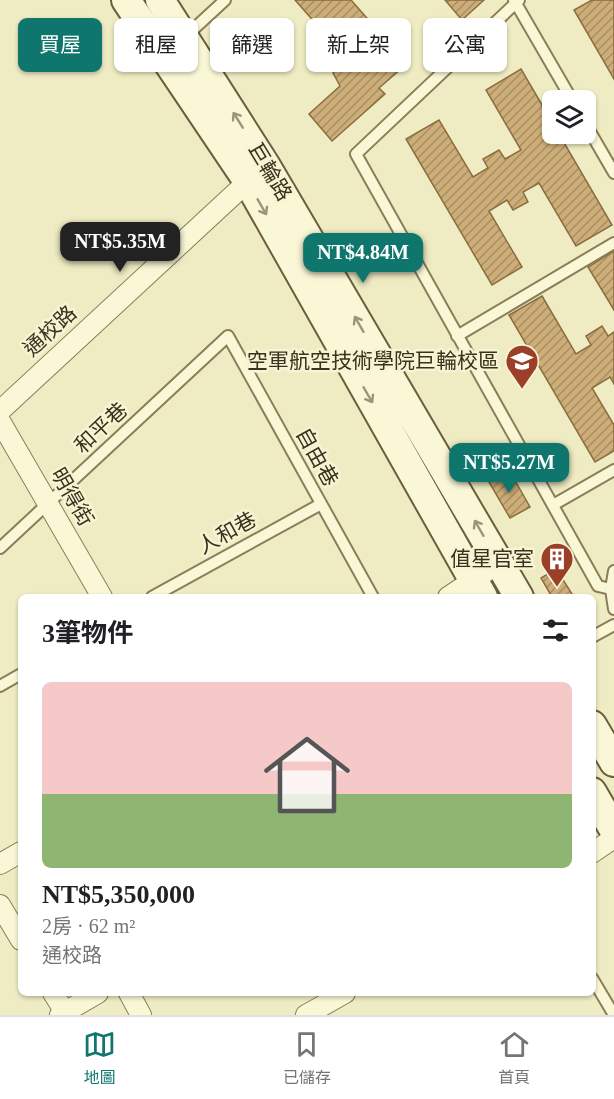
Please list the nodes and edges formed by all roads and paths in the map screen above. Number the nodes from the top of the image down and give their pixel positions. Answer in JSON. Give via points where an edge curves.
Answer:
{"nodes":[{"id":1,"x":126,"y":0,"type":"edge"},
{"id":2,"x":160,"y":0,"type":"edge"},
{"id":3,"x":225,"y":0,"type":"edge"},
{"id":4,"x":516,"y":1,"type":"edge"},
{"id":5,"x":172,"y":18,"type":"edge"},
{"id":6,"x":198,"y":25,"type":"edge"},
{"id":7,"x":198,"y":62,"type":"edge"},
{"id":8,"x":566,"y":90,"type":"edge"},
{"id":9,"x":596,"y":142,"type":"edge"},
{"id":10,"x":257,"y":173,"type":"junction"},
{"id":11,"x":614,"y":173,"type":"edge"},
{"id":12,"x":614,"y":243,"type":"edge"},
{"id":13,"x":228,"y":336,"type":"joint"},
{"id":14,"x":457,"y":336,"type":"junction"},
{"id":15,"x":0,"y":411,"type":"edge"},
{"id":16,"x":0,"y":421,"type":"edge"},
{"id":17,"x":614,"y":470,"type":"edge"},
{"id":18,"x":48,"y":504,"type":"junction"},
{"id":19,"x":321,"y":504,"type":"junction"},
{"id":20,"x":553,"y":506,"type":"junction"},
{"id":21,"x":0,"y":548,"type":"edge"},
{"id":22,"x":499,"y":563,"type":"junction"},
{"id":23,"x":614,"y":571,"type":"edge"},
{"id":24,"x":478,"y":589,"type":"edge"},
{"id":25,"x":611,"y":589,"type":"junction"},
{"id":26,"x":100,"y":594,"type":"edge"},
{"id":27,"x":157,"y":594,"type":"edge"},
{"id":28,"x":371,"y":594,"type":"edge"},
{"id":29,"x":459,"y":594,"type":"edge"},
{"id":30,"x":517,"y":594,"type":"edge"},
{"id":31,"x":614,"y":609,"type":"edge"},
{"id":32,"x":614,"y":625,"type":"edge"},
{"id":33,"x":596,"y":635,"type":"edge"},
{"id":34,"x":18,"y":676,"type":"edge"},
{"id":35,"x":0,"y":686,"type":"edge"},
{"id":36,"x":596,"y":732,"type":"edge"},
{"id":37,"x":614,"y":762,"type":"edge"},
{"id":38,"x":596,"y":799,"type":"edge"},
{"id":39,"x":614,"y":830,"type":"edge"},
{"id":40,"x":614,"y":838,"type":"edge"},
{"id":41,"x":596,"y":849,"type":"edge"},
{"id":42,"x":18,"y":854,"type":"edge"},
{"id":43,"x":0,"y":864,"type":"edge"},
{"id":44,"x":0,"y":904,"type":"edge"},
{"id":45,"x":18,"y":935,"type":"edge"},
{"id":46,"x":596,"y":985,"type":"edge"},
{"id":47,"x":54,"y":996,"type":"edge"},
{"id":48,"x":93,"y":996,"type":"edge"},
{"id":49,"x":131,"y":996,"type":"edge"},
{"id":50,"x":338,"y":1000,"type":"edge"},
{"id":51,"x":62,"y":1014,"type":"edge"},
{"id":52,"x":612,"y":1014,"type":"edge"},
{"id":53,"x":141,"y":1015,"type":"edge"},
{"id":54,"x":306,"y":1015,"type":"edge"}],
"edges":[{"from":1,"to":10,"type":"street","name":"巨輪路"},
{"from":2,"to":5,"type":"street","name":"巨輪路"},
{"from":3,"to":6,"type":"lane"},
{"from":4,"to":8,"type":"lane"},
{"from":4,"to":14,"type":"lane","via":[[356,154]]},
{"from":10,"to":7,"type":"street","name":"巨輪路","one_way":true},
{"from":9,"to":11,"type":"lane"},
{"from":10,"to":15,"type":"street","name":"通校路"},
{"from":22,"to":10,"type":"street","name":"巨輪路","one_way":true},
{"from":10,"to":24,"type":"street","name":"巨輪路","one_way":true},
{"from":12,"to":14,"type":"lane"},
{"from":13,"to":18,"type":"lane","name":"和平巷"},
{"from":13,"to":19,"type":"lane","name":"自由巷"},
{"from":14,"to":20,"type":"lane"},
{"from":16,"to":18,"type":"street","name":"明得街"},
{"from":17,"to":20,"type":"lane"},
{"from":18,"to":21,"type":"lane","name":"和平巷"},
{"from":18,"to":26,"type":"street","name":"明得街"},
{"from":19,"to":27,"type":"lane","name":"人和巷"},
{"from":19,"to":28,"type":"lane","name":"自由巷"},
{"from":20,"to":25,"type":"lane","via":[[598,586]]},
{"from":22,"to":24,"type":"street"},
{"from":22,"to":30,"type":"street","name":"巨輪路"},
{"from":23,"to":25,"type":"lane"},
{"from":24,"to":29,"type":"street"},
{"from":25,"to":31,"type":"lane"},
{"from":32,"to":33,"type":"lane"},
{"from":34,"to":35,"type":"lane"},
{"from":36,"to":37,"type":"street"},
{"from":38,"to":39,"type":"street"},
{"from":40,"to":41,"type":"street"},
{"from":42,"to":43,"type":"street"},
{"from":44,"to":45,"type":"street"},
{"from":46,"to":52,"type":"lane"},
{"from":47,"to":51,"type":"street"},
{"from":48,"to":51,"type":"street"},
{"from":49,"to":53,"type":"street"},
{"from":50,"to":54,"type":"street"}]}
